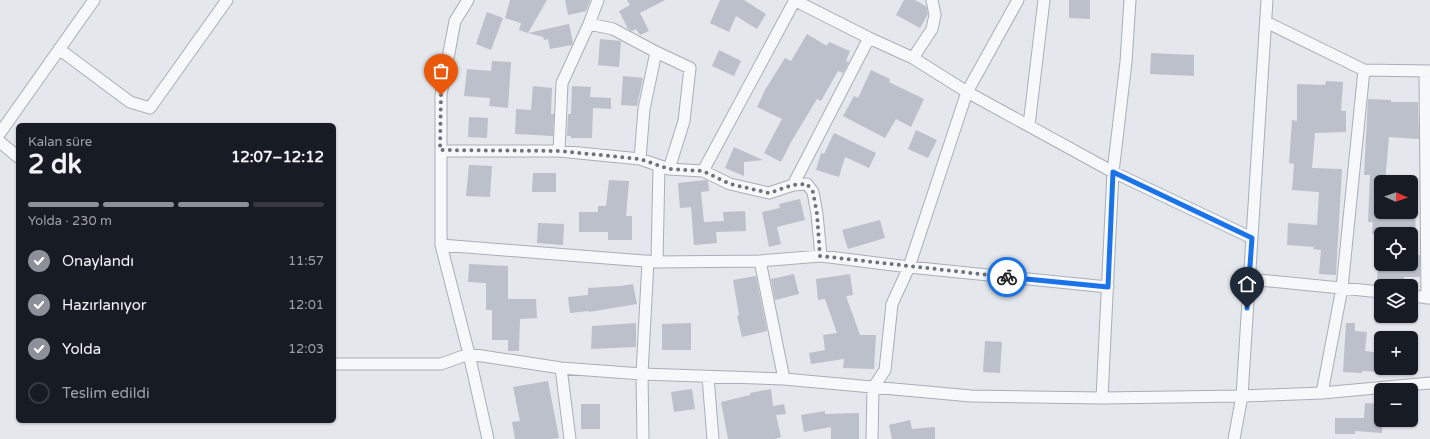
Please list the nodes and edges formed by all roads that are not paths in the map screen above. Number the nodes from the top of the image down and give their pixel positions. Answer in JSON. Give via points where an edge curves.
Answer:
{"nodes":[{"id":1,"x":94,"y":0,"type":"edge"},
{"id":2,"x":227,"y":0,"type":"edge"},
{"id":3,"x":468,"y":0,"type":"edge"},
{"id":4,"x":598,"y":0,"type":"edge"},
{"id":5,"x":795,"y":0,"type":"edge"},
{"id":6,"x":932,"y":0,"type":"edge"},
{"id":7,"x":1018,"y":0,"type":"edge"},
{"id":8,"x":1044,"y":0,"type":"edge"},
{"id":9,"x":1130,"y":0,"type":"edge"},
{"id":10,"x":1267,"y":0,"type":"edge"},
{"id":11,"x":1266,"y":22,"type":"junction"},
{"id":12,"x":589,"y":24,"type":"junction"},
{"id":13,"x":869,"y":38,"type":"junction"},
{"id":14,"x":59,"y":49,"type":"junction"},
{"id":15,"x":656,"y":52,"type":"junction"},
{"id":16,"x":913,"y":58,"type":"junction"},
{"id":17,"x":1364,"y":70,"type":"junction"},
{"id":18,"x":1428,"y":72,"type":"edge"},
{"id":19,"x":967,"y":92,"type":"junction"},
{"id":20,"x":1029,"y":125,"type":"junction"},
{"id":21,"x":0,"y":133,"type":"edge"},
{"id":22,"x":0,"y":142,"type":"edge"},
{"id":23,"x":440,"y":150,"type":"junction"},
{"id":24,"x":560,"y":151,"type":"junction"},
{"id":25,"x":16,"y":155,"type":"edge"},
{"id":26,"x":640,"y":159,"type":"junction"},
{"id":27,"x":664,"y":167,"type":"junction"},
{"id":28,"x":703,"y":171,"type":"junction"},
{"id":29,"x":1113,"y":172,"type":"junction"},
{"id":30,"x":793,"y":185,"type":"junction"},
{"id":31,"x":1252,"y":238,"type":"junction"},
{"id":32,"x":441,"y":246,"type":"junction"},
{"id":33,"x":820,"y":256,"type":"junction"},
{"id":34,"x":760,"y":261,"type":"junction"},
{"id":35,"x":653,"y":262,"type":"junction"},
{"id":36,"x":909,"y":267,"type":"junction"},
{"id":37,"x":1249,"y":279,"type":"junction"},
{"id":38,"x":1108,"y":287,"type":"junction"},
{"id":39,"x":1342,"y":288,"type":"junction"},
{"id":40,"x":1374,"y":291,"type":"edge"},
{"id":41,"x":1418,"y":297,"type":"edge"},
{"id":42,"x":1429,"y":298,"type":"edge"},
{"id":43,"x":469,"y":354,"type":"junction"},
{"id":44,"x":336,"y":364,"type":"edge"},
{"id":45,"x":561,"y":368,"type":"junction"},
{"id":46,"x":642,"y":374,"type":"junction"},
{"id":47,"x":708,"y":377,"type":"junction"},
{"id":48,"x":784,"y":379,"type":"junction"},
{"id":49,"x":1430,"y":383,"type":"edge"},
{"id":50,"x":873,"y":388,"type":"junction"},
{"id":51,"x":1322,"y":393,"type":"junction"},
{"id":52,"x":1242,"y":396,"type":"junction"},
{"id":53,"x":1102,"y":398,"type":"junction"},
{"id":54,"x":488,"y":439,"type":"edge"},
{"id":55,"x":570,"y":439,"type":"edge"},
{"id":56,"x":643,"y":439,"type":"edge"},
{"id":57,"x":713,"y":439,"type":"edge"},
{"id":58,"x":872,"y":439,"type":"edge"},
{"id":59,"x":1234,"y":439,"type":"edge"}],
"edges":[{"from":1,"to":14,"type":"street"},
{"from":2,"to":14,"type":"street","via":[[150,108],[130,102]]},
{"from":3,"to":23,"type":"street","via":[[455,20],[441,95]]},
{"from":4,"to":12,"type":"street"},
{"from":5,"to":13,"type":"street"},
{"from":5,"to":28,"type":"street"},
{"from":6,"to":16,"type":"street","via":[[935,15],[932,29]]},
{"from":7,"to":19,"type":"street"},
{"from":8,"to":20,"type":"street"},
{"from":9,"to":29,"type":"street","via":[[1126,62]]},
{"from":10,"to":11,"type":"street"},
{"from":11,"to":17,"type":"street"},
{"from":11,"to":31,"type":"street"},
{"from":12,"to":15,"type":"street","via":[[613,29]]},
{"from":12,"to":24,"type":"street","via":[[562,83]]},
{"from":13,"to":16,"type":"street"},
{"from":13,"to":30,"type":"street"},
{"from":14,"to":21,"type":"street"},
{"from":15,"to":26,"type":"street","via":[[644,109]]},
{"from":15,"to":27,"type":"street","via":[[690,68],[684,121]]},
{"from":16,"to":19,"type":"street"},
{"from":17,"to":18,"type":"street"},
{"from":17,"to":39,"type":"street"},
{"from":18,"to":42,"type":"street"},
{"from":19,"to":20,"type":"street"},
{"from":19,"to":36,"type":"street"},
{"from":20,"to":29,"type":"street"},
{"from":22,"to":25,"type":"street"},
{"from":23,"to":24,"type":"street"},
{"from":23,"to":32,"type":"street"},
{"from":24,"to":26,"type":"street"},
{"from":26,"to":27,"type":"street"},
{"from":27,"to":28,"type":"street"},
{"from":27,"to":35,"type":"street"},
{"from":28,"to":30,"type":"street","via":[[730,184],[769,193]]},
{"from":29,"to":31,"type":"street"},
{"from":29,"to":38,"type":"street"},
{"from":30,"to":33,"type":"street","via":[[807,184],[813,192]]},
{"from":31,"to":37,"type":"street"},
{"from":32,"to":35,"type":"street"},
{"from":32,"to":43,"type":"street"},
{"from":33,"to":34,"type":"street"},
{"from":33,"to":36,"type":"street"},
{"from":34,"to":35,"type":"street"},
{"from":34,"to":48,"type":"street"},
{"from":35,"to":46,"type":"street"},
{"from":36,"to":38,"type":"street"},
{"from":36,"to":50,"type":"street","via":[[892,304],[884,370]]},
{"from":37,"to":39,"type":"street"},
{"from":37,"to":52,"type":"street"},
{"from":38,"to":53,"type":"street"},
{"from":39,"to":40,"type":"street"},
{"from":39,"to":51,"type":"street"},
{"from":41,"to":42,"type":"street"},
{"from":43,"to":44,"type":"street","via":[[441,364]]},
{"from":43,"to":45,"type":"street"},
{"from":43,"to":54,"type":"street"},
{"from":45,"to":46,"type":"street"},
{"from":45,"to":55,"type":"street"},
{"from":46,"to":47,"type":"street"},
{"from":46,"to":56,"type":"street"},
{"from":47,"to":48,"type":"street"},
{"from":47,"to":57,"type":"street"},
{"from":48,"to":50,"type":"street"},
{"from":49,"to":51,"type":"street"},
{"from":50,"to":53,"type":"street","via":[[971,396]]},
{"from":50,"to":58,"type":"street"},
{"from":51,"to":52,"type":"street"},
{"from":52,"to":53,"type":"street"},
{"from":52,"to":59,"type":"street"}]}
